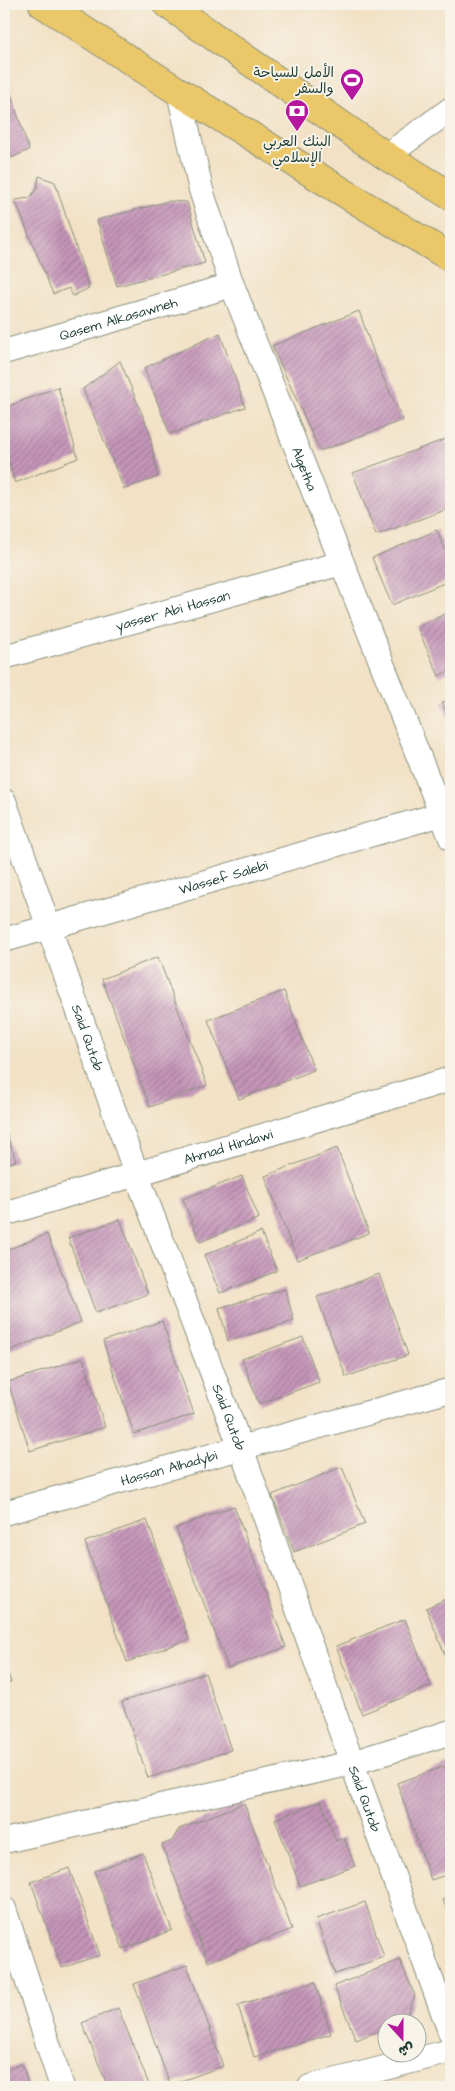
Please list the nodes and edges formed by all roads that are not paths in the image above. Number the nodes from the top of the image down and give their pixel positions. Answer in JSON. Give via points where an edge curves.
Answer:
{"nodes":[{"id":1,"x":43,"y":4,"type":"edge"},
{"id":2,"x":167,"y":4,"type":"edge"},
{"id":3,"x":178,"y":92,"type":"junction"},
{"id":4,"x":451,"y":109,"type":"edge"},
{"id":5,"x":386,"y":156,"type":"junction"},
{"id":6,"x":451,"y":196,"type":"edge"},
{"id":7,"x":451,"y":258,"type":"edge"},
{"id":8,"x":232,"y":285,"type":"junction"},
{"id":9,"x":4,"y":352,"type":"edge"},
{"id":10,"x":342,"y":563,"type":"junction"},
{"id":11,"x":4,"y":657,"type":"edge"},
{"id":12,"x":4,"y":801,"type":"edge"},
{"id":13,"x":442,"y":814,"type":"junction"},
{"id":14,"x":451,"y":838,"type":"edge"},
{"id":15,"x":48,"y":928,"type":"junction"},
{"id":16,"x":4,"y":940,"type":"edge"},
{"id":17,"x":451,"y":1079,"type":"edge"},
{"id":18,"x":136,"y":1173,"type":"junction"},
{"id":19,"x":4,"y":1214,"type":"edge"},
{"id":20,"x":451,"y":1390,"type":"edge"},
{"id":21,"x":241,"y":1448,"type":"junction"},
{"id":22,"x":4,"y":1513,"type":"edge"},
{"id":23,"x":451,"y":1732,"type":"edge"},
{"id":24,"x":352,"y":1764,"type":"junction"},
{"id":25,"x":4,"y":1841,"type":"edge"},
{"id":26,"x":4,"y":1909,"type":"edge"},
{"id":27,"x":451,"y":2034,"type":"edge"},
{"id":28,"x":451,"y":2051,"type":"edge"},
{"id":29,"x":62,"y":2087,"type":"edge"},
{"id":30,"x":310,"y":2087,"type":"edge"}],
"edges":[{"from":1,"to":3,"type":"main road"},
{"from":2,"to":5,"type":"main road"},
{"from":3,"to":7,"type":"main road"},
{"from":3,"to":8,"type":"street","name":"Algetha","via":[[201,190]]},
{"from":4,"to":5,"type":"street"},
{"from":5,"to":6,"type":"main road"},
{"from":8,"to":9,"type":"street","name":"Qasem Alkasawneh"},
{"from":8,"to":10,"type":"street","name":"Algetha"},
{"from":10,"to":11,"type":"street","name":"yasser Abi Hassan"},
{"from":10,"to":13,"type":"street","name":"Algetha"},
{"from":12,"to":15,"type":"street","name":"Said Qutob"},
{"from":13,"to":14,"type":"street","name":"Algetha"},
{"from":13,"to":15,"type":"street","name":"Wassef Salebi"},
{"from":15,"to":16,"type":"street","name":"Wassef Salebi"},
{"from":15,"to":18,"type":"street","name":"Said Qutob"},
{"from":17,"to":18,"type":"street","name":"Ahmad Hindawi"},
{"from":18,"to":19,"type":"street","name":"Ahmad Hindawi"},
{"from":18,"to":21,"type":"street","name":"Said Qutob"},
{"from":20,"to":21,"type":"street","name":"Hassan Alhadybi"},
{"from":21,"to":22,"type":"street","name":"Hassan Alhadybi"},
{"from":21,"to":24,"type":"street","name":"Said Qutob"},
{"from":23,"to":24,"type":"street"},
{"from":24,"to":25,"type":"street"},
{"from":24,"to":27,"type":"street","name":"Said Qutob"},
{"from":26,"to":29,"type":"street"},
{"from":28,"to":30,"type":"street"}]}
